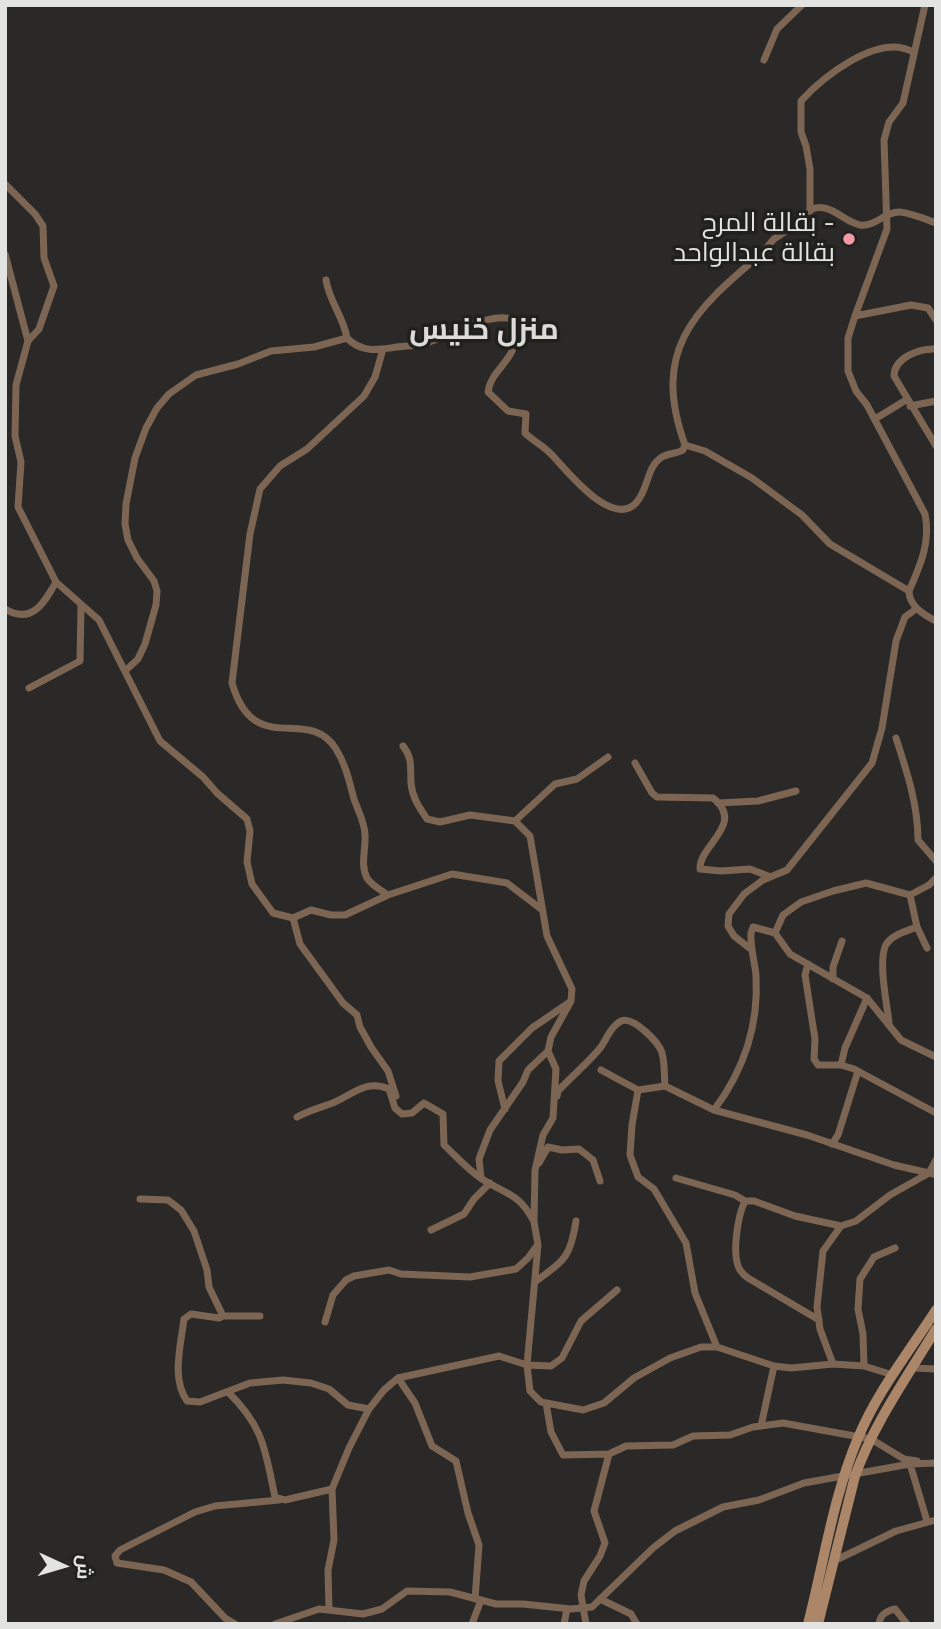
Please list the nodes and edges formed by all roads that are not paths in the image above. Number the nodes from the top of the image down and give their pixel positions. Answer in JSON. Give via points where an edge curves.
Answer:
{"nodes":[{"id":1,"x":802,"y":5,"type":"edge"},
{"id":2,"x":925,"y":5,"type":"edge"},
{"id":3,"x":913,"y":52,"type":"junction"},
{"id":4,"x":764,"y":60,"type":"dead end"},
{"id":5,"x":5,"y":184,"type":"edge"},
{"id":6,"x":810,"y":211,"type":"junction"},
{"id":7,"x":888,"y":215,"type":"junction"},
{"id":8,"x":936,"y":223,"type":"edge"},
{"id":9,"x":5,"y":254,"type":"edge"},
{"id":10,"x":326,"y":280,"type":"dead end"},
{"id":11,"x":855,"y":316,"type":"junction"},
{"id":12,"x":936,"y":320,"type":"edge"},
{"id":13,"x":347,"y":338,"type":"junction"},
{"id":14,"x":28,"y":341,"type":"junction"},
{"id":15,"x":383,"y":349,"type":"junction"},
{"id":16,"x":936,"y":349,"type":"edge"},
{"id":17,"x":936,"y":401,"type":"edge"},
{"id":18,"x":908,"y":403,"type":"junction"},
{"id":19,"x":875,"y":419,"type":"junction"},
{"id":20,"x":685,"y":444,"type":"junction"},
{"id":21,"x":936,"y":446,"type":"edge"},
{"id":22,"x":56,"y":582,"type":"junction"},
{"id":23,"x":909,"y":591,"type":"junction"},
{"id":24,"x":81,"y":607,"type":"junction"},
{"id":25,"x":916,"y":608,"type":"junction"},
{"id":26,"x":5,"y":609,"type":"edge"},
{"id":27,"x":936,"y":621,"type":"edge"},
{"id":28,"x":125,"y":671,"type":"junction"},
{"id":29,"x":29,"y":688,"type":"dead end"},
{"id":30,"x":895,"y":738,"type":"dead end"},
{"id":31,"x":403,"y":746,"type":"dead end"},
{"id":32,"x":608,"y":757,"type":"dead end"},
{"id":33,"x":635,"y":763,"type":"dead end"},
{"id":34,"x":796,"y":791,"type":"dead end"},
{"id":35,"x":718,"y":803,"type":"junction"},
{"id":36,"x":515,"y":821,"type":"junction"},
{"id":37,"x":936,"y":861,"type":"edge"},
{"id":38,"x":768,"y":876,"type":"junction"},
{"id":39,"x":936,"y":878,"type":"edge"},
{"id":40,"x":388,"y":895,"type":"junction"},
{"id":41,"x":910,"y":895,"type":"junction"},
{"id":42,"x":541,"y":909,"type":"junction"},
{"id":43,"x":293,"y":918,"type":"junction"},
{"id":44,"x":917,"y":927,"type":"junction"},
{"id":45,"x":775,"y":933,"type":"junction"},
{"id":46,"x":842,"y":941,"type":"dead end"},
{"id":47,"x":927,"y":948,"type":"dead end"},
{"id":48,"x":752,"y":950,"type":"junction"},
{"id":49,"x":808,"y":964,"type":"junction"},
{"id":50,"x":833,"y":979,"type":"junction"},
{"id":51,"x":867,"y":998,"type":"junction"},
{"id":52,"x":571,"y":1001,"type":"junction"},
{"id":53,"x":889,"y":1022,"type":"junction"},
{"id":54,"x":548,"y":1051,"type":"junction"},
{"id":55,"x":936,"y":1057,"type":"edge"},
{"id":56,"x":841,"y":1065,"type":"junction"},
{"id":57,"x":601,"y":1070,"type":"dead end"},
{"id":58,"x":858,"y":1071,"type":"junction"},
{"id":59,"x":665,"y":1086,"type":"junction"},
{"id":60,"x":638,"y":1090,"type":"junction"},
{"id":61,"x":553,"y":1108,"type":"junction"},
{"id":62,"x":505,"y":1109,"type":"junction"},
{"id":63,"x":714,"y":1110,"type":"junction"},
{"id":64,"x":936,"y":1113,"type":"edge"},
{"id":65,"x":402,"y":1114,"type":"junction"},
{"id":66,"x":297,"y":1117,"type":"dead end"},
{"id":67,"x":832,"y":1144,"type":"junction"},
{"id":68,"x":936,"y":1160,"type":"edge"},
{"id":69,"x":536,"y":1170,"type":"junction"},
{"id":70,"x":932,"y":1174,"type":"edge"},
{"id":71,"x":676,"y":1178,"type":"dead end"},
{"id":72,"x":481,"y":1179,"type":"junction"},
{"id":73,"x":600,"y":1181,"type":"dead end"},
{"id":74,"x":490,"y":1183,"type":"junction"},
{"id":75,"x":140,"y":1199,"type":"dead end"},
{"id":76,"x":745,"y":1201,"type":"junction"},
{"id":77,"x":576,"y":1221,"type":"dead end"},
{"id":78,"x":534,"y":1222,"type":"junction"},
{"id":79,"x":841,"y":1226,"type":"junction"},
{"id":80,"x":431,"y":1230,"type":"dead end"},
{"id":81,"x":538,"y":1245,"type":"junction"},
{"id":82,"x":895,"y":1248,"type":"dead end"},
{"id":83,"x":535,"y":1282,"type":"junction"},
{"id":84,"x":617,"y":1290,"type":"dead end"},
{"id":85,"x":936,"y":1310,"type":"edge"},
{"id":86,"x":223,"y":1315,"type":"junction"},
{"id":87,"x":260,"y":1316,"type":"dead end"},
{"id":88,"x":819,"y":1320,"type":"junction"},
{"id":89,"x":325,"y":1322,"type":"dead end"},
{"id":90,"x":936,"y":1329,"type":"edge"},
{"id":91,"x":717,"y":1347,"type":"junction"},
{"id":92,"x":833,"y":1364,"type":"junction"},
{"id":93,"x":527,"y":1365,"type":"junction"},
{"id":94,"x":774,"y":1366,"type":"junction"},
{"id":95,"x":864,"y":1366,"type":"junction"},
{"id":96,"x":912,"y":1368,"type":"junction"},
{"id":97,"x":936,"y":1369,"type":"edge"},
{"id":98,"x":893,"y":1375,"type":"junction"},
{"id":99,"x":398,"y":1378,"type":"junction"},
{"id":100,"x":228,"y":1392,"type":"junction"},
{"id":101,"x":546,"y":1403,"type":"junction"},
{"id":102,"x":369,"y":1409,"type":"junction"},
{"id":103,"x":761,"y":1426,"type":"junction"},
{"id":104,"x":858,"y":1436,"type":"junction"},
{"id":105,"x":871,"y":1439,"type":"junction"},
{"id":106,"x":608,"y":1454,"type":"junction"},
{"id":107,"x":925,"y":1463,"type":"junction"},
{"id":108,"x":909,"y":1464,"type":"junction"},
{"id":109,"x":936,"y":1464,"type":"edge"},
{"id":110,"x":855,"y":1476,"type":"junction"},
{"id":111,"x":843,"y":1478,"type":"junction"},
{"id":112,"x":332,"y":1489,"type":"junction"},
{"id":113,"x":279,"y":1500,"type":"junction"},
{"id":114,"x":931,"y":1520,"type":"edge"},
{"id":115,"x":834,"y":1561,"type":"junction"},
{"id":116,"x":600,"y":1599,"type":"junction"},
{"id":117,"x":478,"y":1600,"type":"junction"},
{"id":118,"x":567,"y":1609,"type":"junction"},
{"id":119,"x":583,"y":1609,"type":"junction"},
{"id":120,"x":329,"y":1610,"type":"junction"},
{"id":121,"x":235,"y":1624,"type":"edge"},
{"id":122,"x":275,"y":1624,"type":"edge"},
{"id":123,"x":472,"y":1624,"type":"edge"},
{"id":124,"x":564,"y":1624,"type":"edge"},
{"id":125,"x":586,"y":1624,"type":"edge"},
{"id":126,"x":637,"y":1624,"type":"edge"},
{"id":127,"x":808,"y":1624,"type":"edge"},
{"id":128,"x":818,"y":1624,"type":"edge"},
{"id":129,"x":879,"y":1624,"type":"edge"},
{"id":130,"x":907,"y":1624,"type":"edge"}],
"edges":[{"from":1,"to":4,"type":"street","via":[[777,29]]},
{"from":2,"to":3,"type":"street"},
{"from":3,"to":6,"type":"street","via":[[905,47],[890,48],[855,57],[801,101],[800,132],[810,169]]},
{"from":3,"to":7,"type":"street","via":[[903,103],[889,122],[884,140]]},
{"from":5,"to":14,"type":"street","via":[[43,226],[44,258],[54,286],[38,329]]},
{"from":6,"to":7,"type":"street","via":[[831,209],[848,222],[864,226]]},
{"from":6,"to":20,"type":"street","via":[[725,284],[690,323],[672,385]]},
{"from":7,"to":8,"type":"street","via":[[899,211]]},
{"from":7,"to":11,"type":"street"},
{"from":9,"to":14,"type":"street"},
{"from":10,"to":13,"type":"street"},
{"from":11,"to":12,"type":"street","via":[[911,304],[928,308]]},
{"from":11,"to":19,"type":"street","via":[[848,338],[848,371]]},
{"from":13,"to":15,"type":"street","via":[[355,347]]},
{"from":13,"to":28,"type":"street","via":[[314,348],[271,351],[196,375],[157,408],[135,458],[125,524],[128,540],[155,581],[157,598],[145,644]]},
{"from":14,"to":22,"type":"street","via":[[16,385],[15,436],[21,462],[18,507]]},
{"from":15,"to":20,"type":"street","via":[[419,345],[497,318],[512,320],[514,345],[488,392],[508,411],[526,414],[527,437],[607,507],[619,510],[635,503],[651,468],[666,454],[683,450]]},
{"from":15,"to":40,"type":"street","via":[[375,377],[363,396],[307,449],[280,466],[260,489],[232,683],[237,700],[255,721],[270,728],[313,730],[334,746],[346,767],[364,826],[363,865],[368,879]]},
{"from":16,"to":18,"type":"street","via":[[911,355],[894,368]]},
{"from":17,"to":18,"type":"street"},
{"from":18,"to":19,"type":"street"},
{"from":18,"to":21,"type":"street"},
{"from":19,"to":23,"type":"street","via":[[927,523],[923,559]]},
{"from":20,"to":23,"type":"street","via":[[752,478],[803,515],[830,544]]},
{"from":22,"to":24,"type":"street"},
{"from":22,"to":26,"type":"street","via":[[45,603],[33,613],[20,615]]},
{"from":23,"to":25,"type":"street"},
{"from":24,"to":28,"type":"street","via":[[99,620]]},
{"from":24,"to":29,"type":"street","via":[[80,661]]},
{"from":25,"to":27,"type":"street"},
{"from":25,"to":38,"type":"street","via":[[905,617],[896,641],[872,763],[787,870]]},
{"from":28,"to":43,"type":"street","via":[[160,741],[247,819],[252,884],[273,913]]},
{"from":30,"to":37,"type":"street","via":[[911,785],[918,841]]},
{"from":31,"to":36,"type":"street","via":[[411,757],[415,802],[427,819],[440,822],[470,814]]},
{"from":32,"to":36,"type":"street","via":[[578,779],[555,784]]},
{"from":33,"to":35,"type":"street","via":[[657,797]]},
{"from":34,"to":35,"type":"street","via":[[758,801]]},
{"from":35,"to":38,"type":"street","via":[[723,831],[701,855],[700,869],[750,869]]},
{"from":36,"to":42,"type":"street","via":[[530,836]]},
{"from":38,"to":48,"type":"street","via":[[744,894],[729,914],[728,926],[734,936]]},
{"from":39,"to":41,"type":"street"},
{"from":40,"to":42,"type":"street","via":[[452,874],[507,883]]},
{"from":40,"to":43,"type":"street","via":[[345,915],[312,910]]},
{"from":41,"to":44,"type":"street"},
{"from":41,"to":45,"type":"street","via":[[866,883],[833,891],[801,902],[783,915]]},
{"from":42,"to":52,"type":"street","via":[[547,936],[572,989]]},
{"from":43,"to":65,"type":"street","via":[[300,944],[357,1015],[388,1071]]},
{"from":44,"to":47,"type":"street"},
{"from":44,"to":53,"type":"street","via":[[887,943],[882,956]]},
{"from":45,"to":48,"type":"street","via":[[753,927]]},
{"from":45,"to":49,"type":"street","via":[[790,954]]},
{"from":46,"to":50,"type":"street"},
{"from":48,"to":63,"type":"street","via":[[755,1018],[745,1058]]},
{"from":49,"to":50,"type":"street"},
{"from":49,"to":56,"type":"street","via":[[805,975],[814,1059],[818,1065]]},
{"from":50,"to":51,"type":"street"},
{"from":51,"to":53,"type":"street"},
{"from":51,"to":56,"type":"street"},
{"from":52,"to":54,"type":"street"},
{"from":52,"to":62,"type":"street","via":[[524,1035],[499,1061]]},
{"from":53,"to":55,"type":"street","via":[[901,1040]]},
{"from":54,"to":61,"type":"street","via":[[556,1069]]},
{"from":54,"to":62,"type":"street","via":[[528,1070]]},
{"from":56,"to":58,"type":"street"},
{"from":57,"to":60,"type":"street"},
{"from":58,"to":64,"type":"street"},
{"from":58,"to":67,"type":"street"},
{"from":59,"to":60,"type":"street"},
{"from":59,"to":61,"type":"street","via":[[658,1044],[639,1026],[622,1021],[558,1091]]},
{"from":59,"to":63,"type":"street"},
{"from":60,"to":91,"type":"street","via":[[630,1154],[638,1177],[653,1189],[686,1244],[695,1293]]},
{"from":61,"to":69,"type":"street"},
{"from":62,"to":72,"type":"street","via":[[482,1146]]},
{"from":63,"to":67,"type":"street"},
{"from":65,"to":66,"type":"street","via":[[389,1089],[375,1085]]},
{"from":65,"to":72,"type":"street","via":[[412,1113],[424,1103],[443,1114],[444,1145]]},
{"from":67,"to":70,"type":"street"},
{"from":68,"to":70,"type":"street"},
{"from":69,"to":73,"type":"street","via":[[548,1147],[579,1149],[593,1160]]},
{"from":69,"to":78,"type":"street"},
{"from":70,"to":79,"type":"street"},
{"from":71,"to":76,"type":"street"},
{"from":72,"to":74,"type":"street"},
{"from":74,"to":78,"type":"street","via":[[516,1196]]},
{"from":74,"to":80,"type":"street","via":[[464,1214]]},
{"from":75,"to":86,"type":"street","via":[[169,1200],[181,1210],[194,1231],[209,1287]]},
{"from":76,"to":79,"type":"street"},
{"from":76,"to":88,"type":"street","via":[[737,1236],[739,1269],[748,1279]]},
{"from":77,"to":83,"type":"street","via":[[566,1258]]},
{"from":78,"to":81,"type":"street"},
{"from":79,"to":88,"type":"street","via":[[823,1251]]},
{"from":81,"to":83,"type":"street"},
{"from":81,"to":89,"type":"street","via":[[516,1269],[470,1278],[389,1270],[354,1276],[333,1295]]},
{"from":82,"to":95,"type":"street","via":[[874,1256],[860,1279]]},
{"from":83,"to":93,"type":"street"},
{"from":84,"to":93,"type":"street","via":[[581,1321],[562,1359],[551,1366]]},
{"from":85,"to":98,"type":"street"},
{"from":86,"to":87,"type":"street"},
{"from":86,"to":100,"type":"street","via":[[186,1315],[179,1381],[187,1401],[196,1403]]},
{"from":88,"to":92,"type":"street"},
{"from":90,"to":96,"type":"street"},
{"from":91,"to":94,"type":"street"},
{"from":91,"to":101,"type":"street","via":[[701,1347],[670,1358],[634,1378],[604,1403],[583,1410]]},
{"from":92,"to":94,"type":"street"},
{"from":92,"to":95,"type":"street"},
{"from":93,"to":99,"type":"street","via":[[499,1356]]},
{"from":93,"to":101,"type":"street","via":[[530,1391]]},
{"from":94,"to":103,"type":"street"},
{"from":95,"to":98,"type":"street"},
{"from":96,"to":97,"type":"street"},
{"from":96,"to":105,"type":"street"},
{"from":98,"to":104,"type":"street"},
{"from":99,"to":102,"type":"street"},
{"from":99,"to":117,"type":"street","via":[[415,1404],[432,1446],[456,1461],[479,1545]]},
{"from":100,"to":102,"type":"street","via":[[250,1382],[311,1383],[329,1389],[348,1405]]},
{"from":100,"to":113,"type":"street","via":[[257,1426]]},
{"from":101,"to":106,"type":"street","via":[[551,1432],[563,1455]]},
{"from":102,"to":112,"type":"street"},
{"from":103,"to":104,"type":"street","via":[[783,1423]]},
{"from":103,"to":106,"type":"street","via":[[730,1435],[692,1436],[673,1445],[626,1446]]},
{"from":104,"to":105,"type":"street"},
{"from":104,"to":111,"type":"street"},
{"from":105,"to":107,"type":"street","via":[[904,1459]]},
{"from":105,"to":110,"type":"street"},
{"from":106,"to":119,"type":"street","via":[[594,1511],[605,1543],[584,1581]]},
{"from":107,"to":108,"type":"street"},
{"from":107,"to":109,"type":"street"},
{"from":108,"to":110,"type":"street"},
{"from":108,"to":114,"type":"street"},
{"from":110,"to":111,"type":"street"},
{"from":110,"to":115,"type":"street"},
{"from":111,"to":116,"type":"street","via":[[804,1483],[759,1500],[723,1507],[675,1531]]},
{"from":111,"to":127,"type":"street"},
{"from":112,"to":113,"type":"street"},
{"from":112,"to":120,"type":"street"},
{"from":113,"to":121,"type":"street","via":[[195,1512],[115,1556],[117,1563],[164,1570],[191,1582]]},
{"from":114,"to":115,"type":"street"},
{"from":115,"to":128,"type":"street"},
{"from":116,"to":119,"type":"street"},
{"from":116,"to":126,"type":"street","via":[[631,1614]]},
{"from":117,"to":118,"type":"street"},
{"from":117,"to":120,"type":"street","via":[[450,1592],[407,1591],[382,1609],[363,1615]]},
{"from":117,"to":123,"type":"street"},
{"from":118,"to":119,"type":"street"},
{"from":118,"to":124,"type":"street"},
{"from":119,"to":125,"type":"street"},
{"from":120,"to":122,"type":"street"},
{"from":129,"to":130,"type":"street","via":[[887,1611],[895,1609]]}]}
